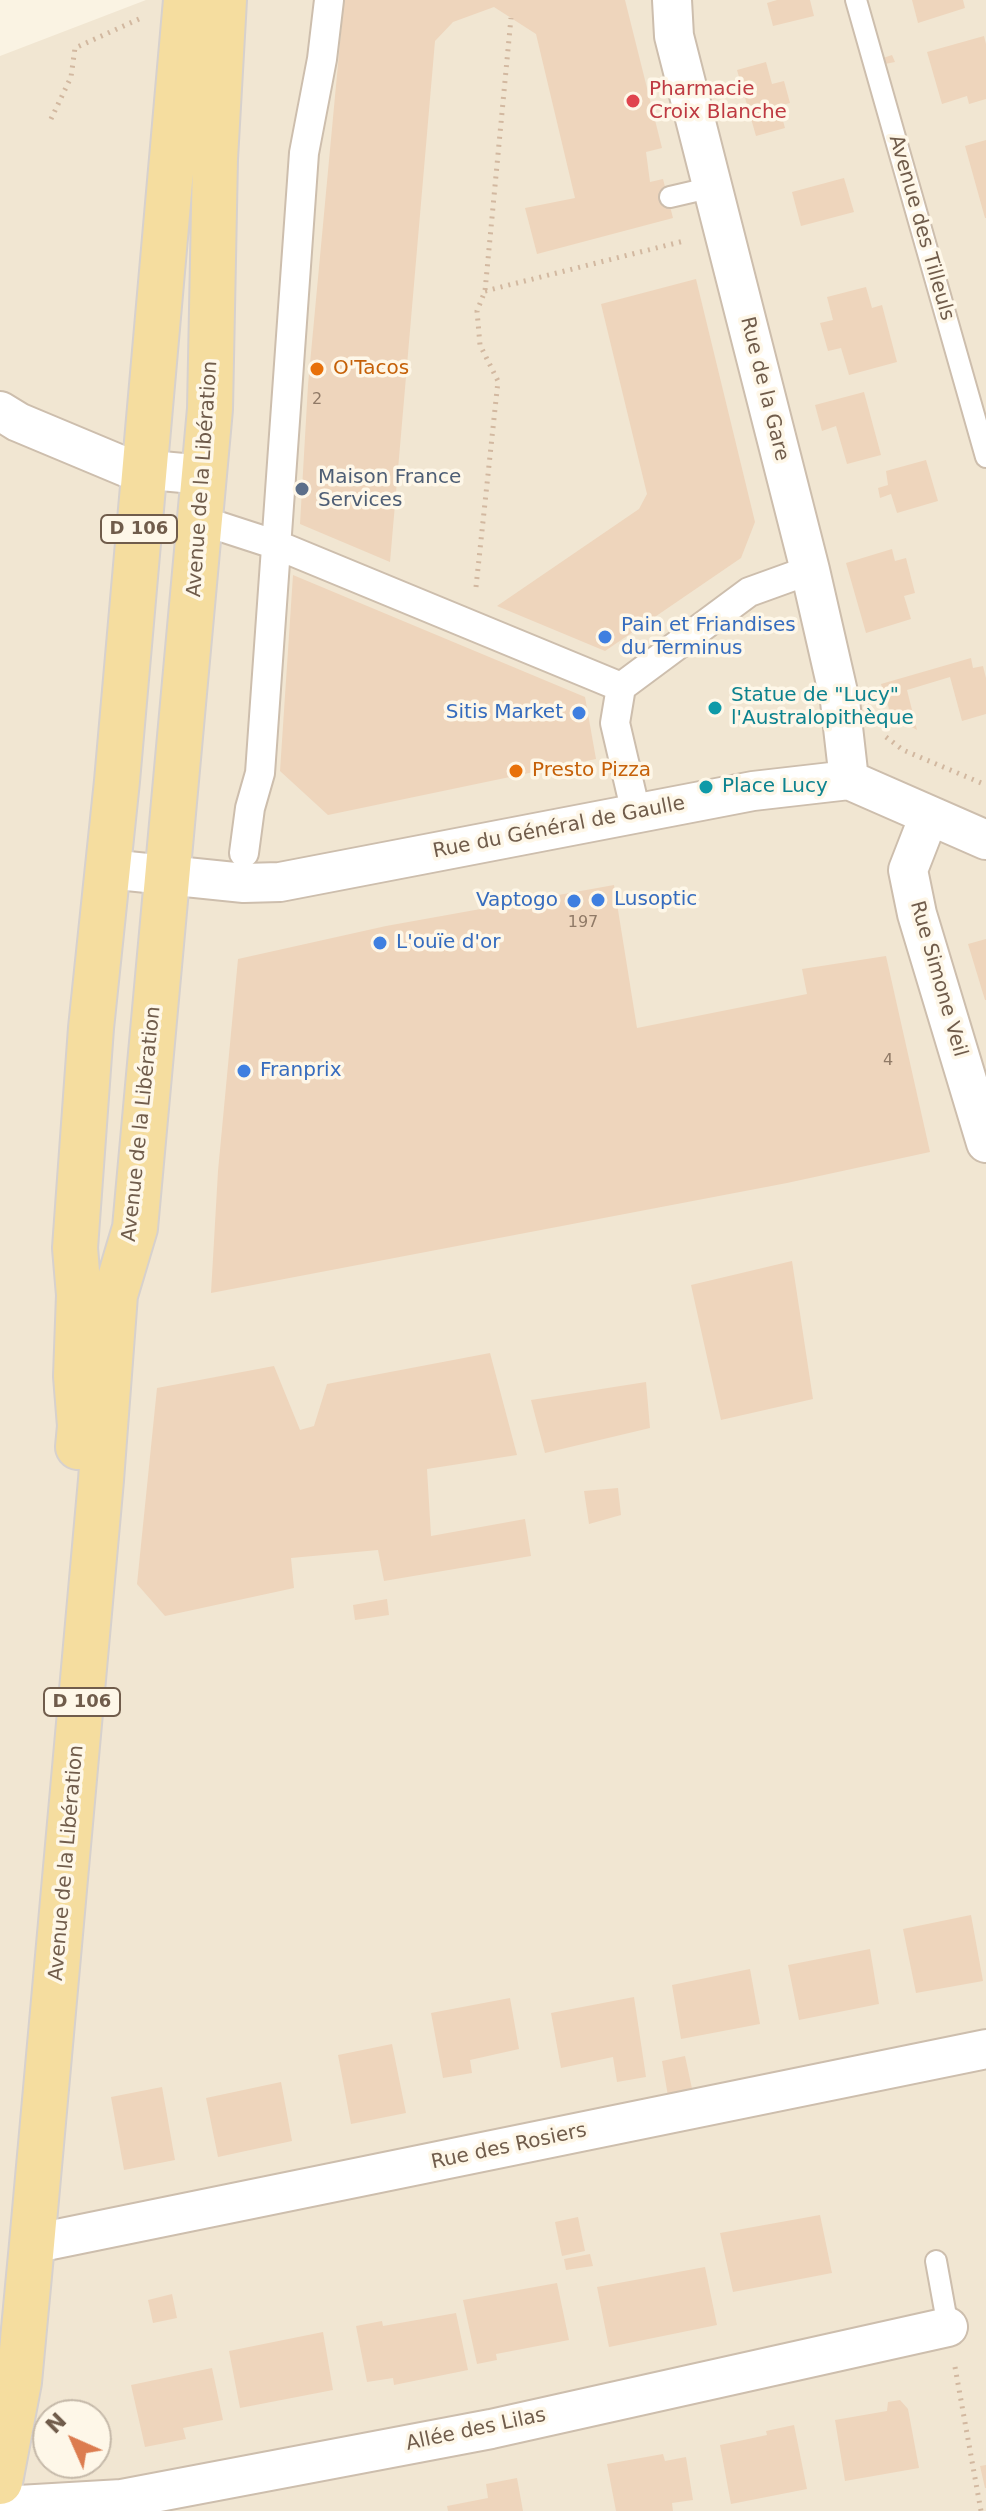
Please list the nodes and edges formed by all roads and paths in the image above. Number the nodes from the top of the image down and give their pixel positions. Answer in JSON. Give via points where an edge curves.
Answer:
{"nodes":[{"id":1,"x":186,"y":0,"type":"edge"},
{"id":2,"x":224,"y":0,"type":"edge"},
{"id":3,"x":329,"y":0,"type":"edge"},
{"id":4,"x":672,"y":0,"type":"edge"},
{"id":5,"x":856,"y":0,"type":"edge"},
{"id":6,"x":143,"y":17,"type":"dead end"},
{"id":7,"x":511,"y":18,"type":"dead end"},
{"id":8,"x":51,"y":119,"type":"dead end"},
{"id":9,"x":713,"y":187,"type":"junction"},
{"id":10,"x":670,"y":197,"type":"dead end"},
{"id":11,"x":724,"y":231,"type":"junction"},
{"id":12,"x":485,"y":291,"type":"junction"},
{"id":13,"x":0,"y":411,"type":"edge"},
{"id":14,"x":986,"y":457,"type":"edge"},
{"id":15,"x":145,"y":470,"type":"junction"},
{"id":16,"x":205,"y":475,"type":"junction"},
{"id":17,"x":200,"y":520,"type":"junction"},
{"id":18,"x":277,"y":545,"type":"junction"},
{"id":19,"x":810,"y":570,"type":"junction"},
{"id":20,"x":472,"y":624,"type":"junction"},
{"id":21,"x":621,"y":687,"type":"junction"},
{"id":22,"x":881,"y":733,"type":"dead end"},
{"id":23,"x":849,"y":780,"type":"junction"},
{"id":24,"x":986,"y":785,"type":"edge"},
{"id":25,"x":636,"y":813,"type":"junction"},
{"id":26,"x":929,"y":816,"type":"junction"},
{"id":27,"x":986,"y":840,"type":"edge"},
{"id":28,"x":244,"y":853,"type":"dead end"},
{"id":29,"x":108,"y":869,"type":"junction"},
{"id":30,"x":168,"y":876,"type":"junction"},
{"id":31,"x":986,"y":1143,"type":"edge"},
{"id":32,"x":986,"y":2049,"type":"edge"},
{"id":33,"x":20,"y":2242,"type":"junction"},
{"id":34,"x":936,"y":2261,"type":"dead end"},
{"id":35,"x":0,"y":2310,"type":"edge"},
{"id":36,"x":948,"y":2327,"type":"junction"},
{"id":37,"x":0,"y":2482,"type":"edge"},
{"id":38,"x":0,"y":2506,"type":"edge"},
{"id":39,"x":981,"y":2511,"type":"edge"}],
"edges":[{"from":1,"to":15,"type":"main road","name":"Avenue de la Libération","number":"D 106"},
{"from":2,"to":16,"type":"main road","name":"Avenue de la Libération","number":"D 106"},
{"from":3,"to":18,"type":"street","via":[[304,153]]},
{"from":4,"to":9,"type":"street","name":"Rue de la Gare","via":[[674,36]]},
{"from":5,"to":14,"type":"lane","name":"Avenue des Tilleuls"},
{"from":6,"to":8,"type":"path","via":[[75,48],[71,77]]},
{"from":7,"to":12,"type":"path"},
{"from":9,"to":10,"type":"lane"},
{"from":9,"to":11,"type":"street","name":"Rue de la Gare"},
{"from":11,"to":12,"type":"path"},
{"from":11,"to":19,"type":"street","name":"Rue de la Gare"},
{"from":12,"to":20,"type":"path","via":[[477,311],[480,345],[498,381]]},
{"from":13,"to":15,"type":"street","via":[[69,444]]},
{"from":15,"to":16,"type":"street"},
{"from":15,"to":29,"type":"main road","name":"Avenue de la Libération","number":"D 106"},
{"from":16,"to":17,"type":"main road","name":"Avenue de la Libération","number":"D 106"},
{"from":17,"to":18,"type":"street"},
{"from":17,"to":30,"type":"main road","name":"Avenue de la Libération","number":"D 106"},
{"from":18,"to":20,"type":"street"},
{"from":18,"to":28,"type":"street","via":[[260,773]]},
{"from":19,"to":21,"type":"street","via":[[749,592]]},
{"from":19,"to":23,"type":"street","name":"Rue de la Gare","via":[[840,701]]},
{"from":20,"to":21,"type":"street"},
{"from":21,"to":25,"type":"street","via":[[615,723]]},
{"from":22,"to":24,"type":"path","via":[[903,750]]},
{"from":23,"to":25,"type":"street","name":"Rue du Général de Gaulle"},
{"from":23,"to":26,"type":"street"},
{"from":25,"to":30,"type":"street","name":"Rue du Général de Gaulle","via":[[280,882]]},
{"from":26,"to":27,"type":"street"},
{"from":26,"to":31,"type":"street","name":"Rue Simone Veil","via":[[908,870]]},
{"from":29,"to":30,"type":"street","name":"Rue du Général de Gaulle"},
{"from":29,"to":33,"type":"main road","name":"Avenue de la Libération","number":"D 106","via":[[75,1248],[80,1426]]},
{"from":30,"to":33,"type":"main road","name":"Avenue de la Libération","number":"D 106","via":[[135,1228],[115,1295],[97,1527]]},
{"from":32,"to":33,"type":"street","name":"Rue des Rosiers"},
{"from":33,"to":35,"type":"main road","name":"Avenue de la Libération","number":"D 106"},
{"from":33,"to":37,"type":"main road","name":"Avenue de la Libération","number":"D 106","via":[[19,2382]]},
{"from":34,"to":36,"type":"lane"},
{"from":36,"to":38,"type":"street","name":"Allée des Lilas","via":[[491,2429],[137,2496]]},
{"from":36,"to":39,"type":"path"}]}
